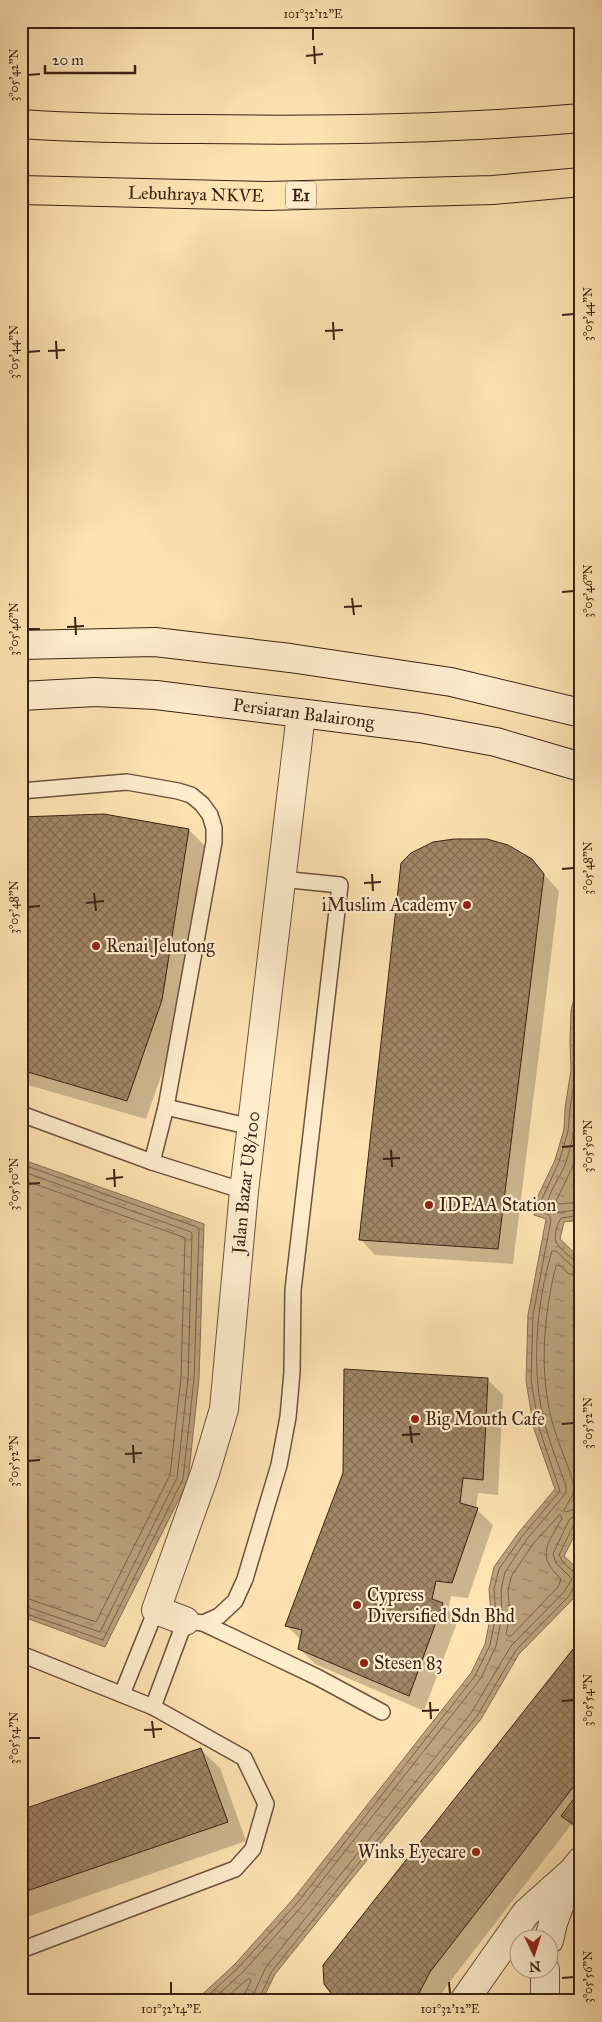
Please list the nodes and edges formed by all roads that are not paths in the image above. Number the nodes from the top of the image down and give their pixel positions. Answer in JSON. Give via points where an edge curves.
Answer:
{"nodes":[{"id":1,"x":581,"y":118,"type":"edge"},
{"id":2,"x":21,"y":124,"type":"edge"},
{"id":3,"x":581,"y":182,"type":"edge"},
{"id":4,"x":21,"y":190,"type":"edge"},
{"id":5,"x":21,"y":645,"type":"edge"},
{"id":6,"x":21,"y":696,"type":"edge"},
{"id":7,"x":581,"y":713,"type":"edge"},
{"id":8,"x":301,"y":714,"type":"junction"},
{"id":9,"x":581,"y":766,"type":"edge"},
{"id":10,"x":21,"y":791,"type":"edge"},
{"id":11,"x":281,"y":879,"type":"junction"},
{"id":12,"x":166,"y":1107,"type":"junction"},
{"id":13,"x":21,"y":1114,"type":"edge"},
{"id":14,"x":251,"y":1127,"type":"junction"},
{"id":15,"x":152,"y":1162,"type":"junction"},
{"id":16,"x":244,"y":1191,"type":"junction"},
{"id":17,"x":156,"y":1610,"type":"junction"},
{"id":18,"x":194,"y":1622,"type":"junction"},
{"id":19,"x":21,"y":1654,"type":"edge"},
{"id":20,"x":122,"y":1694,"type":"junction"},
{"id":21,"x":153,"y":1707,"type":"junction"},
{"id":22,"x":382,"y":1712,"type":"dead end"},
{"id":23,"x":576,"y":1867,"type":"edge"},
{"id":24,"x":553,"y":1930,"type":"edge"},
{"id":25,"x":21,"y":1950,"type":"edge"},
{"id":26,"x":545,"y":1980,"type":"edge"},
{"id":27,"x":464,"y":2001,"type":"edge"},
{"id":28,"x":545,"y":2001,"type":"edge"}],
"edges":[{"from":1,"to":2,"type":"highway","via":[[506,125],[280,131],[69,128]]},
{"from":3,"to":4,"type":"highway","name":"Lebuhraya NKVE","number":"E1","via":[[493,190],[266,196]]},
{"from":5,"to":7,"type":"street","via":[[155,642],[290,658],[451,682]]},
{"from":6,"to":8,"type":"street","name":"Persiaran Balairong","via":[[96,692],[156,695]]},
{"from":8,"to":9,"type":"street","name":"Persiaran Balairong","via":[[420,728],[496,742]]},
{"from":8,"to":11,"type":"street","name":"Jalan Bazar U8/100"},
{"from":10,"to":12,"type":"lane","via":[[127,782],[191,795],[210,815],[214,842]]},
{"from":11,"to":14,"type":"street","name":"Jalan Bazar U8/100"},
{"from":11,"to":18,"type":"lane","via":[[340,884],[293,1290],[288,1417],[279,1465],[245,1579],[235,1600],[219,1616]]},
{"from":12,"to":14,"type":"lane"},
{"from":12,"to":15,"type":"lane"},
{"from":13,"to":15,"type":"lane"},
{"from":14,"to":16,"type":"street","name":"Jalan Bazar U8/100"},
{"from":15,"to":16,"type":"lane"},
{"from":16,"to":17,"type":"street","name":"Jalan Bazar U8/100","via":[[224,1409],[205,1473]]},
{"from":17,"to":18,"type":"street"},
{"from":17,"to":20,"type":"lane"},
{"from":18,"to":21,"type":"lane"},
{"from":18,"to":22,"type":"lane","via":[[317,1677]]},
{"from":19,"to":20,"type":"lane"},
{"from":20,"to":21,"type":"lane"},
{"from":21,"to":25,"type":"lane","via":[[244,1758],[266,1804],[253,1849],[236,1868]]},
{"from":23,"to":24,"type":"street"},
{"from":23,"to":27,"type":"street","via":[[526,1913]]},
{"from":26,"to":28,"type":"street"}]}
